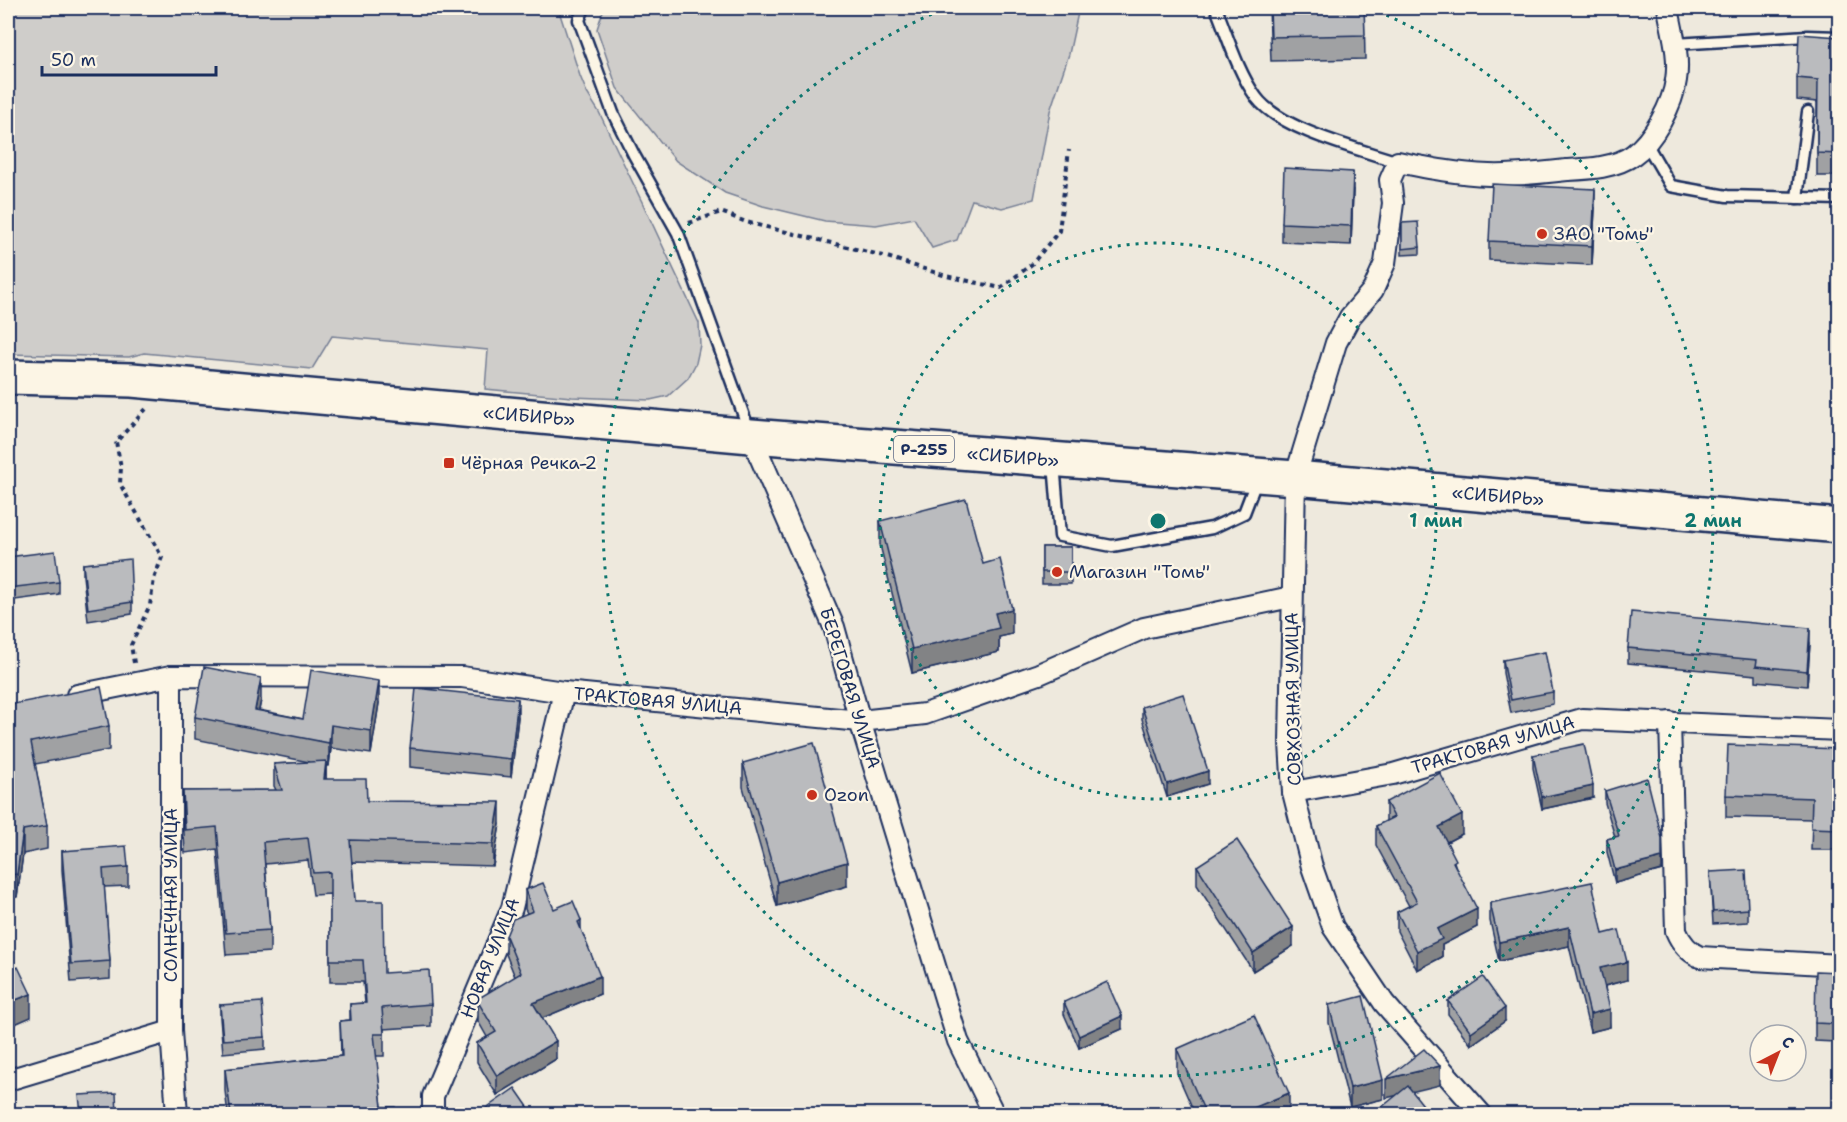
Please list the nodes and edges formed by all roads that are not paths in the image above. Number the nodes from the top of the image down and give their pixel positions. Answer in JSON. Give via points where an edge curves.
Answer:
{"nodes":[{"id":1,"x":575,"y":8,"type":"edge"},
{"id":2,"x":584,"y":8,"type":"edge"},
{"id":3,"x":1216,"y":8,"type":"edge"},
{"id":4,"x":1668,"y":8,"type":"edge"},
{"id":5,"x":579,"y":20,"type":"junction"},
{"id":6,"x":1839,"y":37,"type":"edge"},
{"id":7,"x":1675,"y":44,"type":"junction"},
{"id":8,"x":1808,"y":112,"type":"dead end"},
{"id":9,"x":1646,"y":143,"type":"junction"},
{"id":10,"x":1398,"y":162,"type":"junction"},
{"id":11,"x":1797,"y":198,"type":"junction"},
{"id":12,"x":1839,"y":199,"type":"edge"},
{"id":13,"x":8,"y":377,"type":"edge"},
{"id":14,"x":751,"y":436,"type":"junction"},
{"id":15,"x":1054,"y":460,"type":"junction"},
{"id":16,"x":1258,"y":475,"type":"junction"},
{"id":17,"x":1295,"y":478,"type":"junction"},
{"id":18,"x":1839,"y":526,"type":"edge"},
{"id":19,"x":1291,"y":597,"type":"junction"},
{"id":20,"x":171,"y":676,"type":"junction"},
{"id":21,"x":564,"y":692,"type":"junction"},
{"id":22,"x":54,"y":699,"type":"edge"},
{"id":23,"x":860,"y":721,"type":"junction"},
{"id":24,"x":1670,"y":722,"type":"junction"},
{"id":25,"x":1839,"y":729,"type":"edge"},
{"id":26,"x":1293,"y":792,"type":"junction"},
{"id":27,"x":1839,"y":965,"type":"edge"},
{"id":28,"x":171,"y":1031,"type":"junction"},
{"id":29,"x":8,"y":1080,"type":"edge"},
{"id":30,"x":177,"y":1114,"type":"edge"},
{"id":31,"x":433,"y":1114,"type":"edge"},
{"id":32,"x":994,"y":1114,"type":"edge"},
{"id":33,"x":1481,"y":1114,"type":"edge"}],
"edges":[{"from":1,"to":5,"type":"lane"},
{"from":2,"to":5,"type":"lane"},
{"from":3,"to":10,"type":"lane","via":[[1257,99],[1278,116],[1309,132]]},
{"from":4,"to":7,"type":"street"},
{"from":5,"to":14,"type":"lane","via":[[613,113],[678,233]]},
{"from":6,"to":7,"type":"lane"},
{"from":7,"to":9,"type":"street","via":[[1676,81],[1659,124]]},
{"from":8,"to":11,"type":"lane"},
{"from":9,"to":10,"type":"street","via":[[1633,156],[1612,164],[1521,174],[1452,172]]},
{"from":9,"to":11,"type":"lane","via":[[1671,186],[1727,196]]},
{"from":10,"to":17,"type":"street","name":"СОВХОЗНАЯ УЛИЦА","via":[[1390,180],[1393,203],[1385,263],[1373,290],[1343,327],[1336,343]]},
{"from":11,"to":12,"type":"lane"},
{"from":13,"to":14,"type":"highway","name":"«СИБИРЬ»","number":"Р-255","via":[[132,380]]},
{"from":14,"to":15,"type":"highway","name":"«СИБИРЬ»","number":"Р-255"},
{"from":14,"to":23,"type":"street","name":"БЕРЕГОВАЯ УЛИЦА","via":[[834,627]]},
{"from":15,"to":16,"type":"highway","name":"«СИБИРЬ»","number":"Р-255"},
{"from":15,"to":16,"type":"lane","via":[[1060,536],[1112,546],[1212,528],[1244,513]]},
{"from":16,"to":17,"type":"highway","name":"«СИБИРЬ»","number":"Р-255"},
{"from":17,"to":18,"type":"highway","name":"«СИБИРЬ»","number":"Р-255"},
{"from":17,"to":19,"type":"street","name":"СОВХОЗНАЯ УЛИЦА"},
{"from":19,"to":23,"type":"street","name":"ТРАКТОВАЯ УЛИЦА","via":[[1144,628],[1039,674],[925,714]]},
{"from":19,"to":26,"type":"street","name":"СОВХОЗНАЯ УЛИЦА"},
{"from":20,"to":21,"type":"street","name":"ТРАКТОВАЯ УЛИЦА","via":[[462,676]]},
{"from":20,"to":22,"type":"street","name":"ТРАКТОВАЯ УЛИЦА"},
{"from":20,"to":28,"type":"street","name":"СОЛНЕЧНАЯ УЛИЦА"},
{"from":21,"to":23,"type":"street","name":"ТРАКТОВАЯ УЛИЦА"},
{"from":21,"to":31,"type":"street","name":"НОВАЯ УЛИЦА","via":[[512,908],[433,1096]]},
{"from":23,"to":32,"type":"street","name":"БЕРЕГОВАЯ УЛИЦА","via":[[958,1041]]},
{"from":24,"to":25,"type":"street","name":"ТРАКТОВАЯ УЛИЦА"},
{"from":24,"to":26,"type":"street","name":"ТРАКТОВАЯ УЛИЦА","via":[[1582,719],[1393,774]]},
{"from":24,"to":27,"type":"street","via":[[1676,932],[1680,940],[1700,957]]},
{"from":26,"to":33,"type":"street","name":"СОВХОЗНАЯ УЛИЦА","via":[[1312,867],[1333,927],[1384,1003]]},
{"from":28,"to":29,"type":"street"},
{"from":28,"to":30,"type":"street","name":"СОЛНЕЧНАЯ УЛИЦА"}]}
